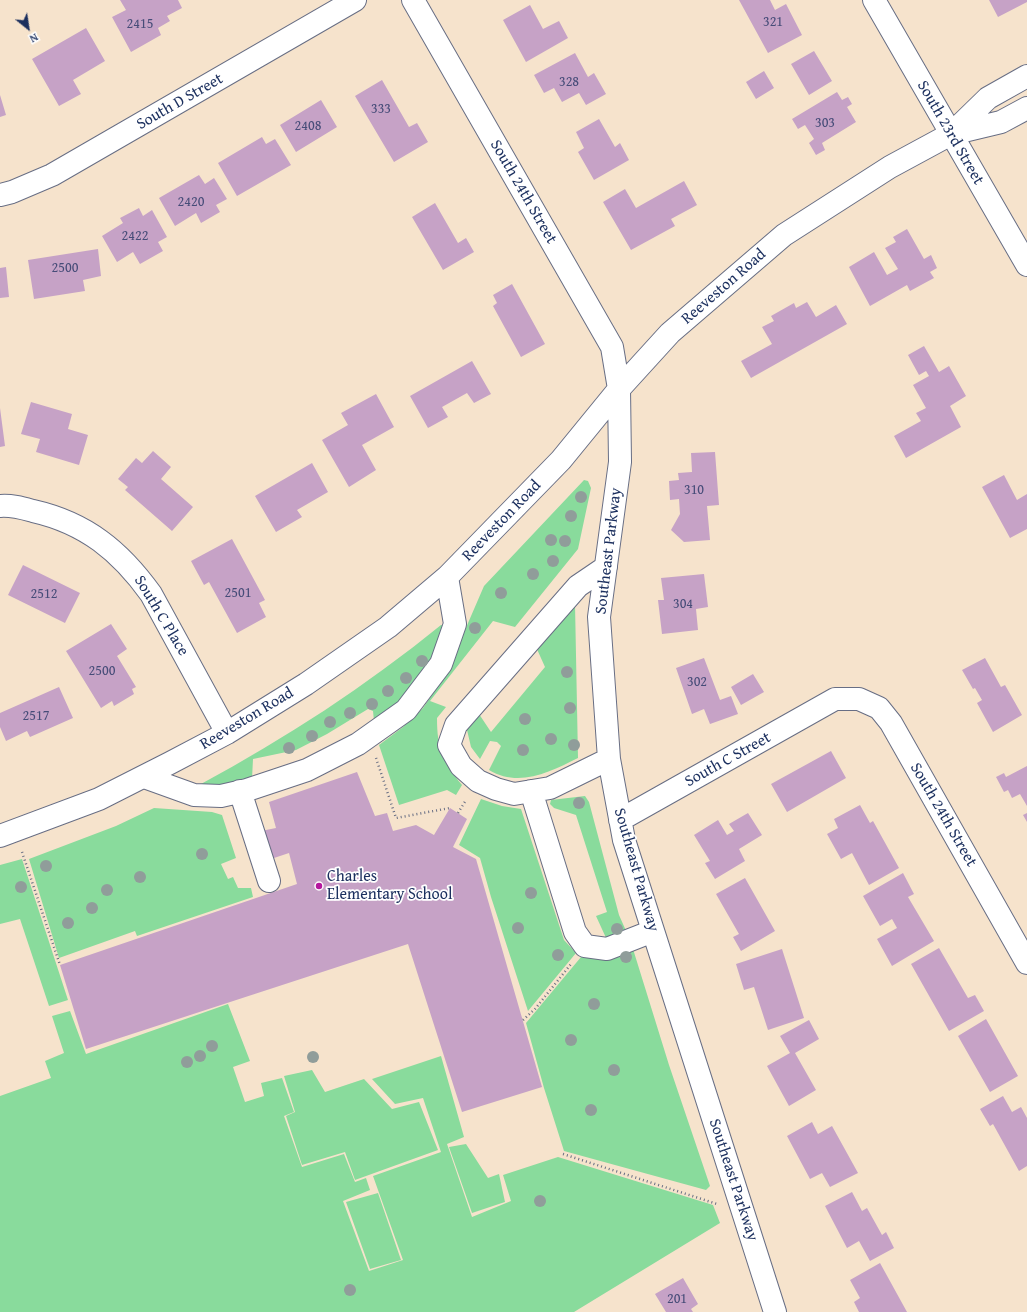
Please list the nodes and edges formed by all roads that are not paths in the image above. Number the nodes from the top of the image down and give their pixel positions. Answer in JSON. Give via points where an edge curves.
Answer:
{"nodes":[{"id":1,"x":355,"y":0,"type":"edge"},
{"id":2,"x":413,"y":0,"type":"edge"},
{"id":3,"x":874,"y":0,"type":"edge"},
{"id":4,"x":1027,"y":76,"type":"edge"},
{"id":5,"x":1027,"y":108,"type":"edge"},
{"id":6,"x":951,"y":134,"type":"junction"},
{"id":7,"x":0,"y":195,"type":"edge"},
{"id":8,"x":1027,"y":265,"type":"edge"},
{"id":9,"x":619,"y":389,"type":"junction"},
{"id":10,"x":0,"y":506,"type":"edge"},
{"id":11,"x":606,"y":567,"type":"junction"},
{"id":12,"x":447,"y":577,"type":"junction"},
{"id":13,"x":835,"y":699,"type":"joint"},
{"id":14,"x":227,"y":733,"type":"junction"},
{"id":15,"x":609,"y":759,"type":"junction"},
{"id":16,"x":144,"y":776,"type":"junction"},
{"id":17,"x":240,"y":791,"type":"junction"},
{"id":18,"x":531,"y":791,"type":"junction"},
{"id":19,"x":620,"y":820,"type":"junction"},
{"id":20,"x":8,"y":834,"type":"edge"},
{"id":21,"x":269,"y":881,"type":"dead end"},
{"id":22,"x":653,"y":931,"type":"junction"},
{"id":23,"x":1027,"y":963,"type":"edge"},
{"id":24,"x":775,"y":1312,"type":"edge"}],
"edges":[{"from":1,"to":7,"type":"street","name":"South D Street","via":[[52,175]]},
{"from":2,"to":9,"type":"street","name":"South 24th Street","via":[[612,348]]},
{"from":3,"to":6,"type":"street","name":"South 23rd Street"},
{"from":4,"to":6,"type":"street","name":"Reeveston Road","via":[[988,98]]},
{"from":5,"to":6,"type":"street","name":"Reeveston Road","via":[[1001,122]]},
{"from":6,"to":8,"type":"street","name":"South 23rd Street"},
{"from":6,"to":9,"type":"street","name":"Reeveston Road","via":[[890,167],[784,235],[670,333]]},
{"from":9,"to":11,"type":"street","name":"Southeast Parkway","via":[[620,462]]},
{"from":9,"to":12,"type":"street","name":"Reeveston Road","via":[[562,460]]},
{"from":10,"to":14,"type":"street","name":"South C Place","via":[[10,505],[78,525],[120,557],[151,594]]},
{"from":11,"to":15,"type":"street","name":"Southeast Parkway","via":[[599,617]]},
{"from":11,"to":18,"type":"street","via":[[578,586],[456,725],[449,745],[461,766],[478,781],[514,794]]},
{"from":12,"to":14,"type":"street","name":"Reeveston Road","via":[[388,627],[306,684]]},
{"from":12,"to":17,"type":"street","via":[[455,624],[441,664],[406,710],[358,744],[307,770]]},
{"from":13,"to":19,"type":"street","name":"South C Street"},
{"from":13,"to":23,"type":"street","name":"South 24th Street","via":[[859,699],[879,708],[891,723]]},
{"from":14,"to":16,"type":"street","name":"Reeveston Road"},
{"from":15,"to":18,"type":"street","via":[[550,788]]},
{"from":15,"to":19,"type":"street","name":"Southeast Parkway"},
{"from":16,"to":17,"type":"street","via":[[194,795],[221,796]]},
{"from":16,"to":20,"type":"street","name":"Reeveston Road","via":[[99,799]]},
{"from":17,"to":21,"type":"street"},
{"from":18,"to":22,"type":"street","via":[[575,932],[585,946],[607,949]]},
{"from":19,"to":22,"type":"street","name":"Southeast Parkway"},
{"from":22,"to":24,"type":"street","name":"Southeast Parkway"}]}
